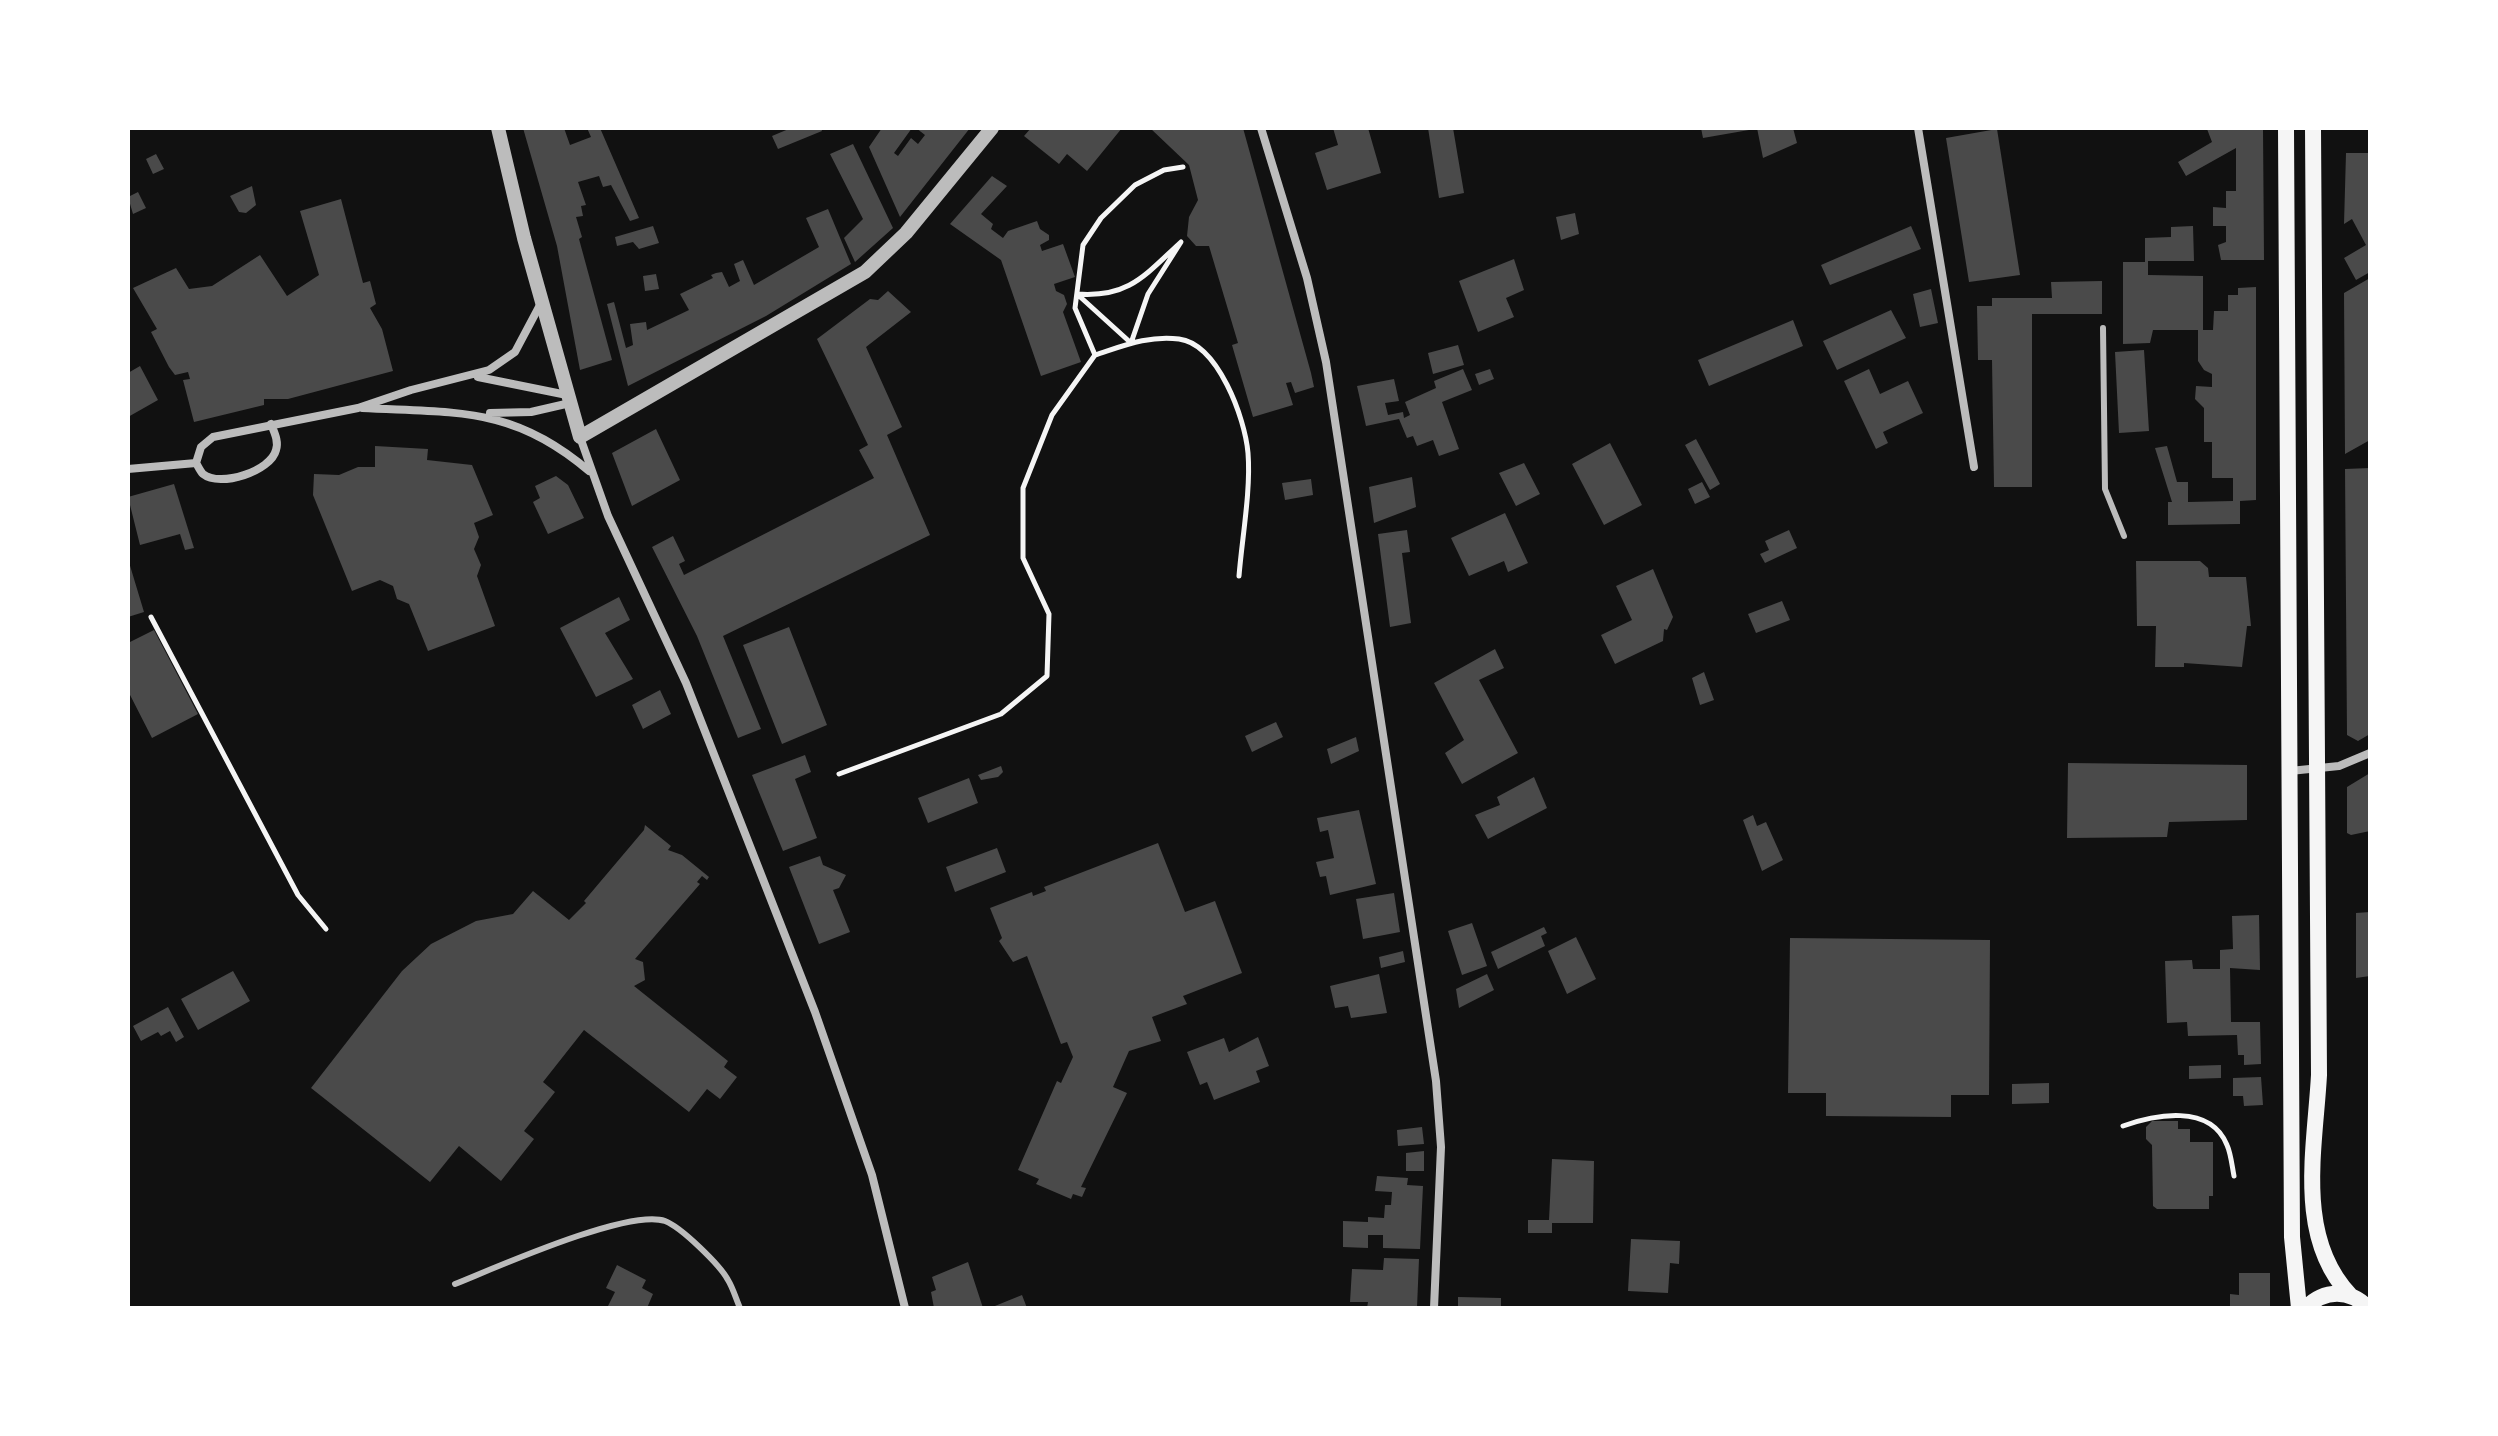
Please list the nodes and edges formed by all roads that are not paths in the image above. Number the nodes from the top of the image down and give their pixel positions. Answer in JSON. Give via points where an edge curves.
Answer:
{"nodes":[{"id":1,"x":498,"y":128,"type":"edge"},
{"id":2,"x":992,"y":128,"type":"edge"},
{"id":3,"x":1261,"y":128,"type":"edge"},
{"id":4,"x":1918,"y":128,"type":"edge"},
{"id":5,"x":2286,"y":128,"type":"edge"},
{"id":6,"x":2313,"y":128,"type":"edge"},
{"id":7,"x":541,"y":302,"type":"junction"},
{"id":8,"x":2103,"y":328,"type":"dead end"},
{"id":9,"x":475,"y":376,"type":"junction"},
{"id":10,"x":568,"y":399,"type":"junction"},
{"id":11,"x":358,"y":408,"type":"junction"},
{"id":12,"x":473,"y":414,"type":"junction"},
{"id":13,"x":271,"y":424,"type":"junction"},
{"id":14,"x":580,"y":437,"type":"junction"},
{"id":15,"x":196,"y":463,"type":"junction"},
{"id":16,"x":1974,"y":467,"type":"dead end"},
{"id":17,"x":128,"y":469,"type":"edge"},
{"id":18,"x":590,"y":471,"type":"junction"},
{"id":19,"x":2124,"y":536,"type":"dead end"},
{"id":20,"x":2370,"y":753,"type":"edge"},
{"id":21,"x":2316,"y":769,"type":"junction"},
{"id":22,"x":2289,"y":771,"type":"junction"},
{"id":23,"x":455,"y":1284,"type":"dead end"},
{"id":24,"x":2350,"y":1295,"type":"junction"},
{"id":25,"x":740,"y":1308,"type":"edge"},
{"id":26,"x":905,"y":1308,"type":"edge"},
{"id":27,"x":1434,"y":1308,"type":"edge"},
{"id":28,"x":2299,"y":1308,"type":"edge"},
{"id":29,"x":2306,"y":1308,"type":"edge"},
{"id":30,"x":2368,"y":1308,"type":"edge"}],
"edges":[{"from":1,"to":7,"type":"street"},
{"from":2,"to":14,"type":"street","via":[[906,233],[865,272]]},
{"from":3,"to":27,"type":"street","via":[[1307,278],[1326,362],[1436,1081],[1441,1147]]},
{"from":4,"to":16,"type":"street"},
{"from":5,"to":22,"type":"main road"},
{"from":6,"to":21,"type":"main road"},
{"from":7,"to":9,"type":"street","via":[[515,352]]},
{"from":7,"to":10,"type":"street"},
{"from":8,"to":19,"type":"lane","via":[[2105,489]]},
{"from":9,"to":10,"type":"street","via":[[526,384]]},
{"from":9,"to":11,"type":"street"},
{"from":10,"to":12,"type":"street","via":[[531,412]]},
{"from":10,"to":14,"type":"street"},
{"from":11,"to":12,"type":"street"},
{"from":11,"to":13,"type":"street"},
{"from":12,"to":18,"type":"street","via":[[533,431]]},
{"from":13,"to":15,"type":"street","via":[[213,437],[201,447]]},
{"from":13,"to":15,"type":"street","via":[[276,451],[254,471],[218,479],[204,475]]},
{"from":14,"to":18,"type":"street"},
{"from":15,"to":17,"type":"street"},
{"from":18,"to":26,"type":"street","via":[[686,683],[810,998],[872,1175]]},
{"from":20,"to":21,"type":"street"},
{"from":21,"to":22,"type":"street"},
{"from":21,"to":24,"type":"main road","via":[[2319,1075],[2314,1222],[2326,1264]]},
{"from":22,"to":28,"type":"main road","via":[[2292,1237]]},
{"from":23,"to":25,"type":"lane","via":[[634,1220],[665,1221],[728,1278]]},
{"from":24,"to":29,"type":"main road","via":[[2324,1295]]},
{"from":24,"to":30,"type":"main road"}]}
